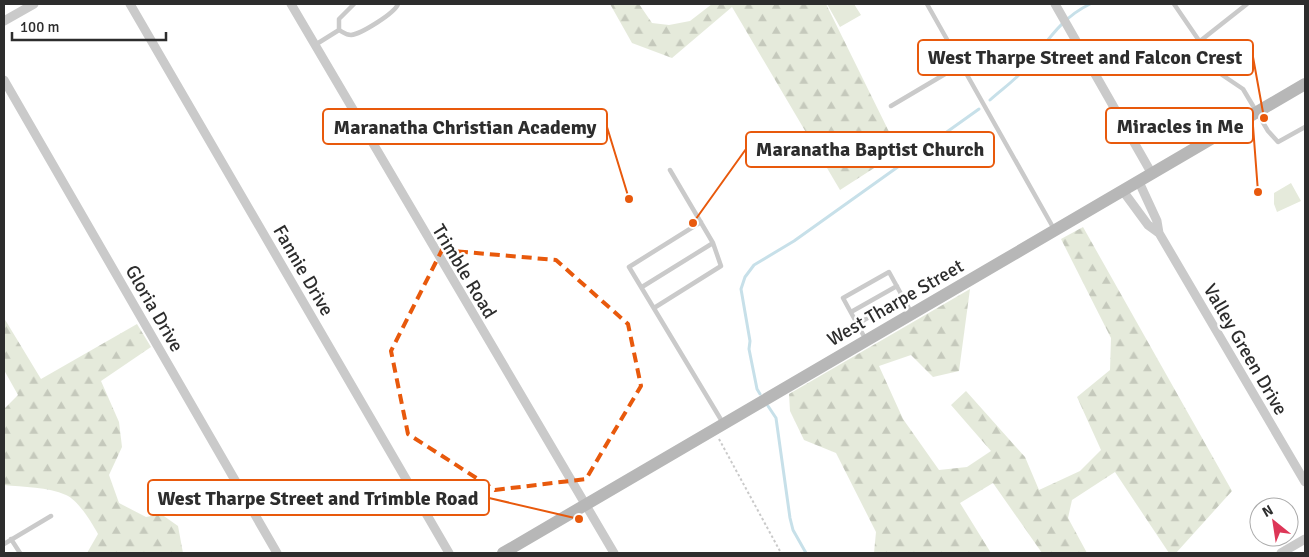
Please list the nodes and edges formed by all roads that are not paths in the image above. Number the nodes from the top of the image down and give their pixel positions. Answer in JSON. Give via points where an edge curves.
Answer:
{"nodes":[{"id":1,"x":34,"y":4,"type":"edge"},
{"id":2,"x":130,"y":4,"type":"edge"},
{"id":3,"x":291,"y":4,"type":"edge"},
{"id":4,"x":354,"y":4,"type":"edge"},
{"id":5,"x":398,"y":4,"type":"edge"},
{"id":6,"x":927,"y":4,"type":"edge"},
{"id":7,"x":1174,"y":4,"type":"edge"},
{"id":8,"x":1247,"y":4,"type":"edge"},
{"id":9,"x":1057,"y":8,"type":"edge"},
{"id":10,"x":4,"y":21,"type":"edge"},
{"id":11,"x":339,"y":30,"type":"junction"},
{"id":12,"x":1200,"y":42,"type":"junction"},
{"id":13,"x":315,"y":45,"type":"junction"},
{"id":14,"x":962,"y":64,"type":"junction"},
{"id":15,"x":4,"y":80,"type":"edge"},
{"id":16,"x":1305,"y":84,"type":"edge"},
{"id":17,"x":890,"y":106,"type":"dead end"},
{"id":18,"x":1256,"y":113,"type":"junction"},
{"id":19,"x":1305,"y":127,"type":"edge"},
{"id":20,"x":670,"y":170,"type":"dead end"},
{"id":21,"x":1152,"y":174,"type":"junction"},
{"id":22,"x":1139,"y":182,"type":"junction"},
{"id":23,"x":1123,"y":191,"type":"junction"},
{"id":24,"x":701,"y":222,"type":"junction"},
{"id":25,"x":1054,"y":230,"type":"junction"},
{"id":26,"x":1159,"y":232,"type":"junction"},
{"id":27,"x":713,"y":243,"type":"junction"},
{"id":28,"x":897,"y":286,"type":"junction"},
{"id":29,"x":642,"y":287,"type":"junction"},
{"id":30,"x":903,"y":298,"type":"junction"},
{"id":31,"x":654,"y":308,"type":"junction"},
{"id":32,"x":850,"y":312,"type":"junction"},
{"id":33,"x":912,"y":314,"type":"junction"},
{"id":34,"x":857,"y":324,"type":"junction"},
{"id":35,"x":866,"y":340,"type":"junction"},
{"id":36,"x":719,"y":427,"type":"junction"},
{"id":37,"x":1305,"y":482,"type":"edge"},
{"id":38,"x":586,"y":505,"type":"junction"},
{"id":39,"x":51,"y":516,"type":"dead end"},
{"id":40,"x":11,"y":539,"type":"junction"},
{"id":41,"x":1305,"y":539,"type":"edge"},
{"id":42,"x":4,"y":544,"type":"edge"},
{"id":43,"x":20,"y":553,"type":"edge"},
{"id":44,"x":277,"y":553,"type":"edge"},
{"id":45,"x":449,"y":553,"type":"edge"},
{"id":46,"x":503,"y":553,"type":"edge"},
{"id":47,"x":614,"y":553,"type":"edge"},
{"id":48,"x":1281,"y":553,"type":"edge"}],
"edges":[{"from":1,"to":10,"type":"street"},
{"from":2,"to":45,"type":"street","name":"Fannie Drive"},
{"from":3,"to":13,"type":"street","name":"Trimble Road"},
{"from":4,"to":11,"type":"lane","via":[[338,18]]},
{"from":5,"to":11,"type":"lane","via":[[392,14],[357,33],[350,35]]},
{"from":6,"to":14,"type":"lane"},
{"from":7,"to":12,"type":"lane"},
{"from":8,"to":12,"type":"lane"},
{"from":9,"to":21,"type":"street"},
{"from":11,"to":13,"type":"lane"},
{"from":12,"to":18,"type":"lane","via":[[1195,45],[1197,58],[1243,89]]},
{"from":13,"to":38,"type":"street","name":"Trimble Road"},
{"from":14,"to":17,"type":"lane"},
{"from":14,"to":25,"type":"lane"},
{"from":15,"to":44,"type":"street","name":"Gloria Drive"},
{"from":16,"to":18,"type":"main road","name":"West Tharpe Street"},
{"from":18,"to":19,"type":"lane","via":[[1278,142]]},
{"from":18,"to":21,"type":"main road","name":"West Tharpe Street"},
{"from":20,"to":24,"type":"lane"},
{"from":21,"to":22,"type":"main road","name":"West Tharpe Street"},
{"from":22,"to":23,"type":"main road","name":"West Tharpe Street"},
{"from":22,"to":26,"type":"street","name":"Valley Green Drive"},
{"from":23,"to":25,"type":"main road","name":"West Tharpe Street"},
{"from":23,"to":26,"type":"street","name":"Valley Green Drive","via":[[1148,226]]},
{"from":24,"to":27,"type":"lane"},
{"from":24,"to":29,"type":"lane","via":[[630,267]]},
{"from":25,"to":33,"type":"main road","name":"West Tharpe Street"},
{"from":26,"to":37,"type":"street","name":"Valley Green Drive"},
{"from":27,"to":29,"type":"lane"},
{"from":27,"to":31,"type":"lane","via":[[721,266]]},
{"from":28,"to":30,"type":"lane"},
{"from":28,"to":32,"type":"lane"},
{"from":28,"to":32,"type":"lane","via":[[889,272],[843,298]]},
{"from":29,"to":31,"type":"lane"},
{"from":30,"to":33,"type":"lane"},
{"from":30,"to":34,"type":"lane"},
{"from":31,"to":36,"type":"lane"},
{"from":32,"to":34,"type":"lane"},
{"from":33,"to":35,"type":"main road","name":"West Tharpe Street"},
{"from":34,"to":35,"type":"lane"},
{"from":35,"to":36,"type":"main road","name":"West Tharpe Street"},
{"from":36,"to":38,"type":"main road","name":"West Tharpe Street"},
{"from":38,"to":46,"type":"main road","name":"West Tharpe Street"},
{"from":38,"to":47,"type":"street","name":"Trimble Road"},
{"from":39,"to":40,"type":"lane"},
{"from":40,"to":42,"type":"lane"},
{"from":40,"to":43,"type":"lane"},
{"from":41,"to":48,"type":"street"}]}
